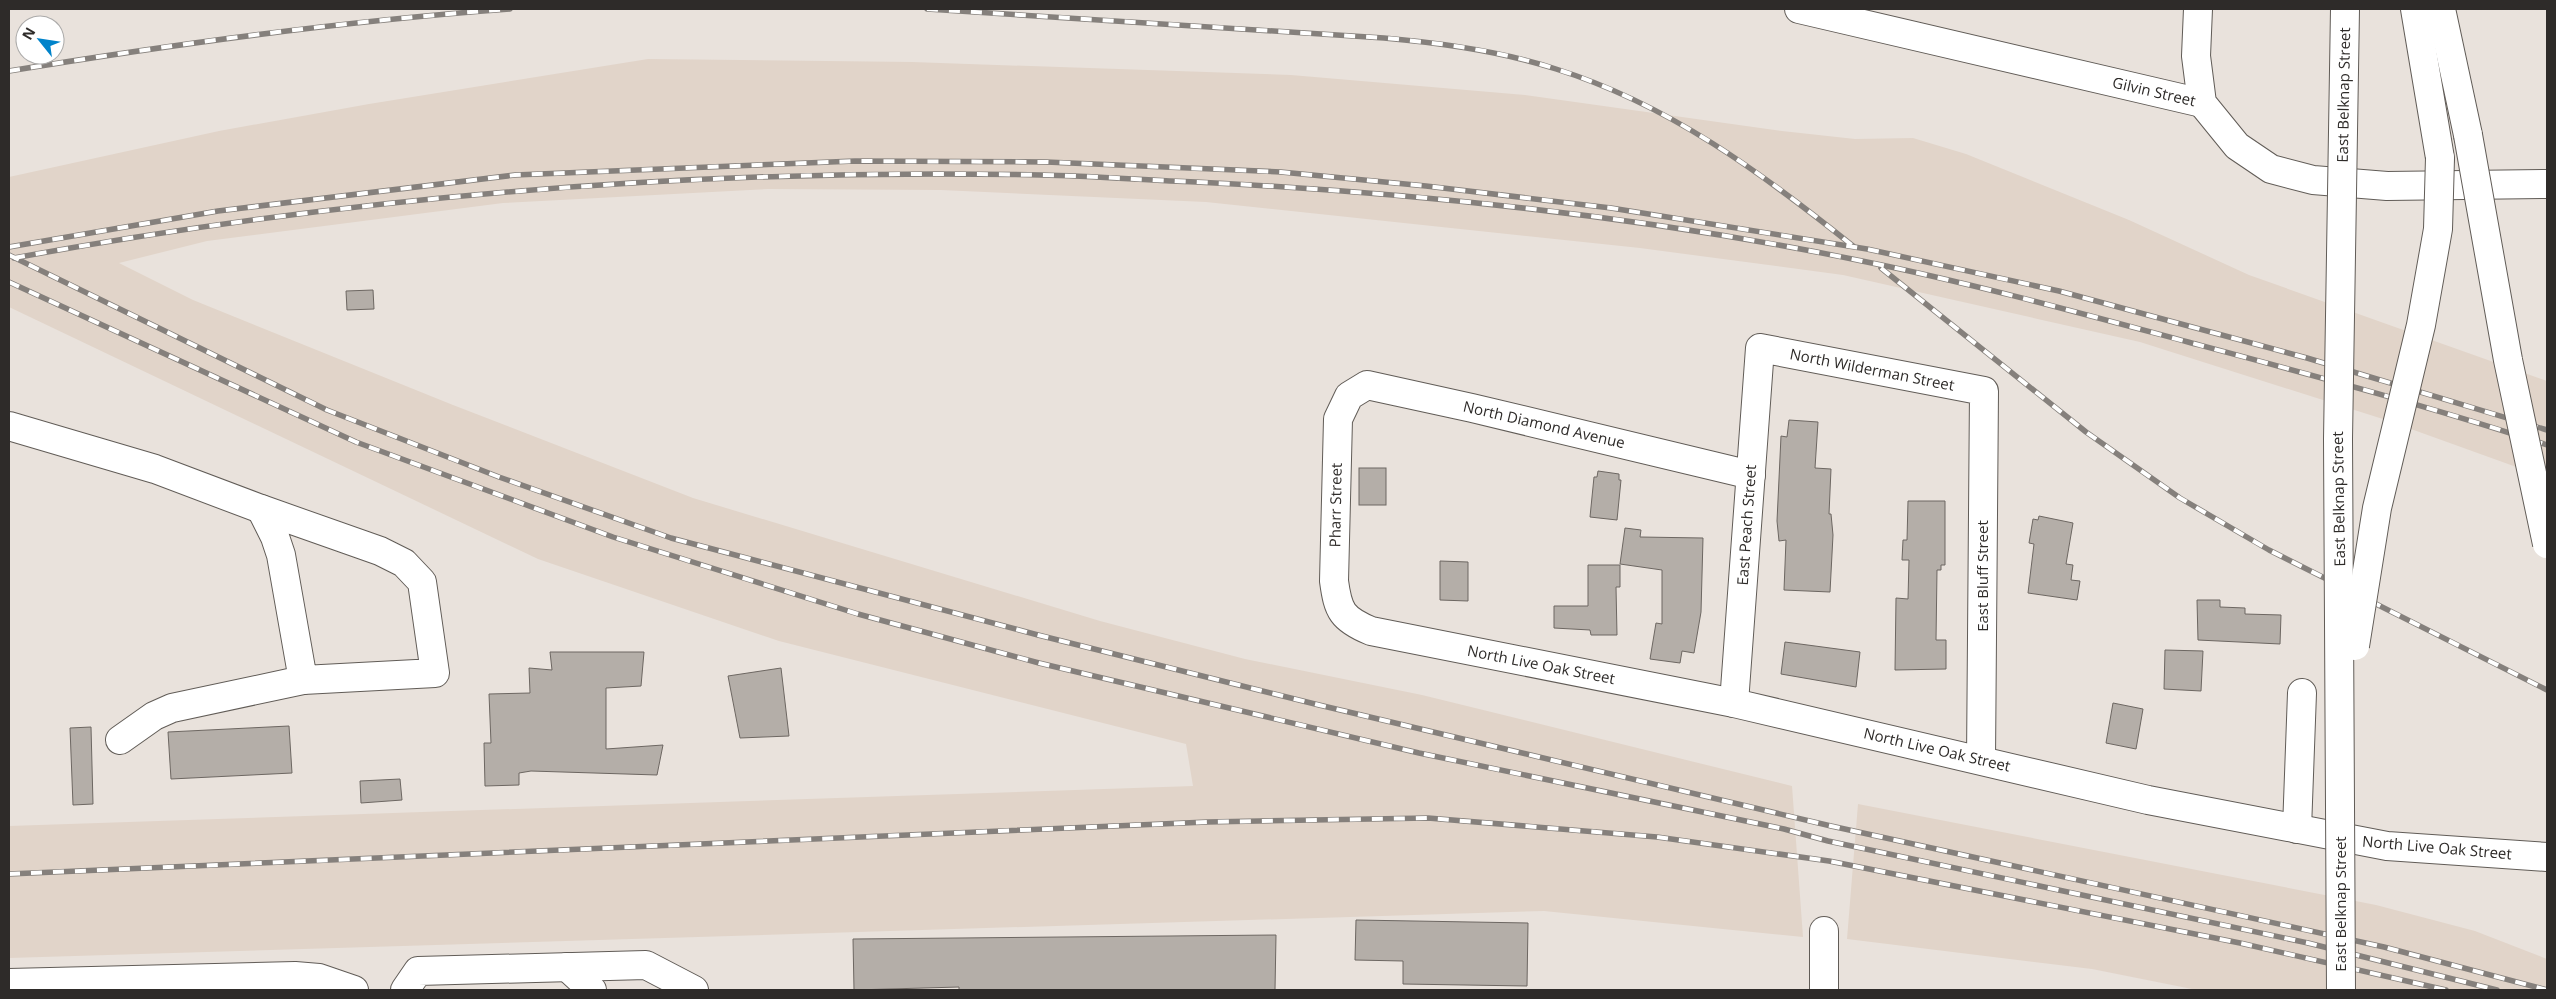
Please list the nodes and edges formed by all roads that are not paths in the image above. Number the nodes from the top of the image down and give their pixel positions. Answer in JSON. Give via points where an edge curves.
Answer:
{"nodes":[{"id":1,"x":1800,"y":9,"type":"edge"},
{"id":2,"x":2198,"y":9,"type":"edge"},
{"id":3,"x":2345,"y":9,"type":"edge"},
{"id":4,"x":2415,"y":9,"type":"edge"},
{"id":5,"x":2441,"y":9,"type":"edge"},
{"id":6,"x":2202,"y":102,"type":"junction"},
{"id":7,"x":2547,"y":184,"type":"edge"},
{"id":8,"x":1760,"y":348,"type":"joint"},
{"id":9,"x":1984,"y":391,"type":"joint"},
{"id":10,"x":1345,"y":406,"type":"joint"},
{"id":11,"x":9,"y":426,"type":"edge"},
{"id":12,"x":1750,"y":475,"type":"junction"},
{"id":13,"x":262,"y":509,"type":"junction"},
{"id":14,"x":2547,"y":544,"type":"edge"},
{"id":15,"x":1337,"y":606,"type":"joint"},
{"id":16,"x":303,"y":680,"type":"junction"},
{"id":17,"x":2302,"y":693,"type":"dead end"},
{"id":18,"x":1734,"y":703,"type":"junction"},
{"id":19,"x":120,"y":740,"type":"dead end"},
{"id":20,"x":1982,"y":760,"type":"junction"},
{"id":21,"x":2342,"y":784,"type":"junction"},
{"id":22,"x":2297,"y":828,"type":"junction"},
{"id":23,"x":2547,"y":858,"type":"edge"},
{"id":24,"x":1824,"y":932,"type":"dead end"},
{"id":25,"x":567,"y":967,"type":"junction"},
{"id":26,"x":9,"y":984,"type":"edge"},
{"id":27,"x":354,"y":990,"type":"edge"},
{"id":28,"x":406,"y":990,"type":"edge"},
{"id":29,"x":592,"y":990,"type":"edge"},
{"id":30,"x":694,"y":990,"type":"edge"},
{"id":31,"x":1824,"y":990,"type":"edge"},
{"id":32,"x":2341,"y":990,"type":"edge"}],
"edges":[{"from":1,"to":6,"type":"main road","name":"Gilvin Street"},
{"from":2,"to":6,"type":"main road","via":[[2196,56]]},
{"from":3,"to":21,"type":"main road","name":"East Belknap Street","bridge":true,"via":[[2338,439]]},
{"from":4,"to":21,"type":"main road","bridge":true,"via":[[2440,158],[2438,229],[2420,325],[2368,552],[2350,685]]},
{"from":5,"to":14,"type":"main road","bridge":true},
{"from":6,"to":7,"type":"main road","name":"Gilvin Street","via":[[2237,146],[2271,169],[2313,180],[2386,186]]},
{"from":8,"to":9,"type":"main road","name":"North Wilderman Street"},
{"from":8,"to":12,"type":"main road","name":"East Peach Street"},
{"from":9,"to":20,"type":"main road","name":"East Bluff Street"},
{"from":10,"to":12,"type":"main road","name":"North Diamond Avenue","via":[[1349,396],[1367,385]]},
{"from":10,"to":15,"type":"main road","name":"Pharr Street","via":[[1338,419],[1334,581]]},
{"from":11,"to":13,"type":"main road","via":[[155,469]]},
{"from":12,"to":18,"type":"main road","name":"East Peach Street"},
{"from":13,"to":16,"type":"main road","via":[[280,555]]},
{"from":13,"to":16,"type":"main road","via":[[380,551],[404,563],[422,582],[435,674]]},
{"from":15,"to":18,"type":"main road","name":"North Live Oak Street","via":[[1354,624],[1371,631]]},
{"from":16,"to":19,"type":"main road","via":[[172,708],[154,716]]},
{"from":17,"to":22,"type":"main road"},
{"from":18,"to":20,"type":"main road","name":"North Live Oak Street"},
{"from":20,"to":22,"type":"main road","name":"North Live Oak Street","via":[[2148,800]]},
{"from":21,"to":32,"type":"main road","name":"East Belknap Street","bridge":true},
{"from":22,"to":23,"type":"main road","name":"North Live Oak Street","via":[[2387,846]]},
{"from":24,"to":31,"type":"main road"},
{"from":25,"to":28,"type":"main road","via":[[418,971]]},
{"from":25,"to":29,"type":"main road"},
{"from":25,"to":30,"type":"main road","via":[[646,965]]},
{"from":26,"to":27,"type":"main road","via":[[295,976],[319,978]]}]}
